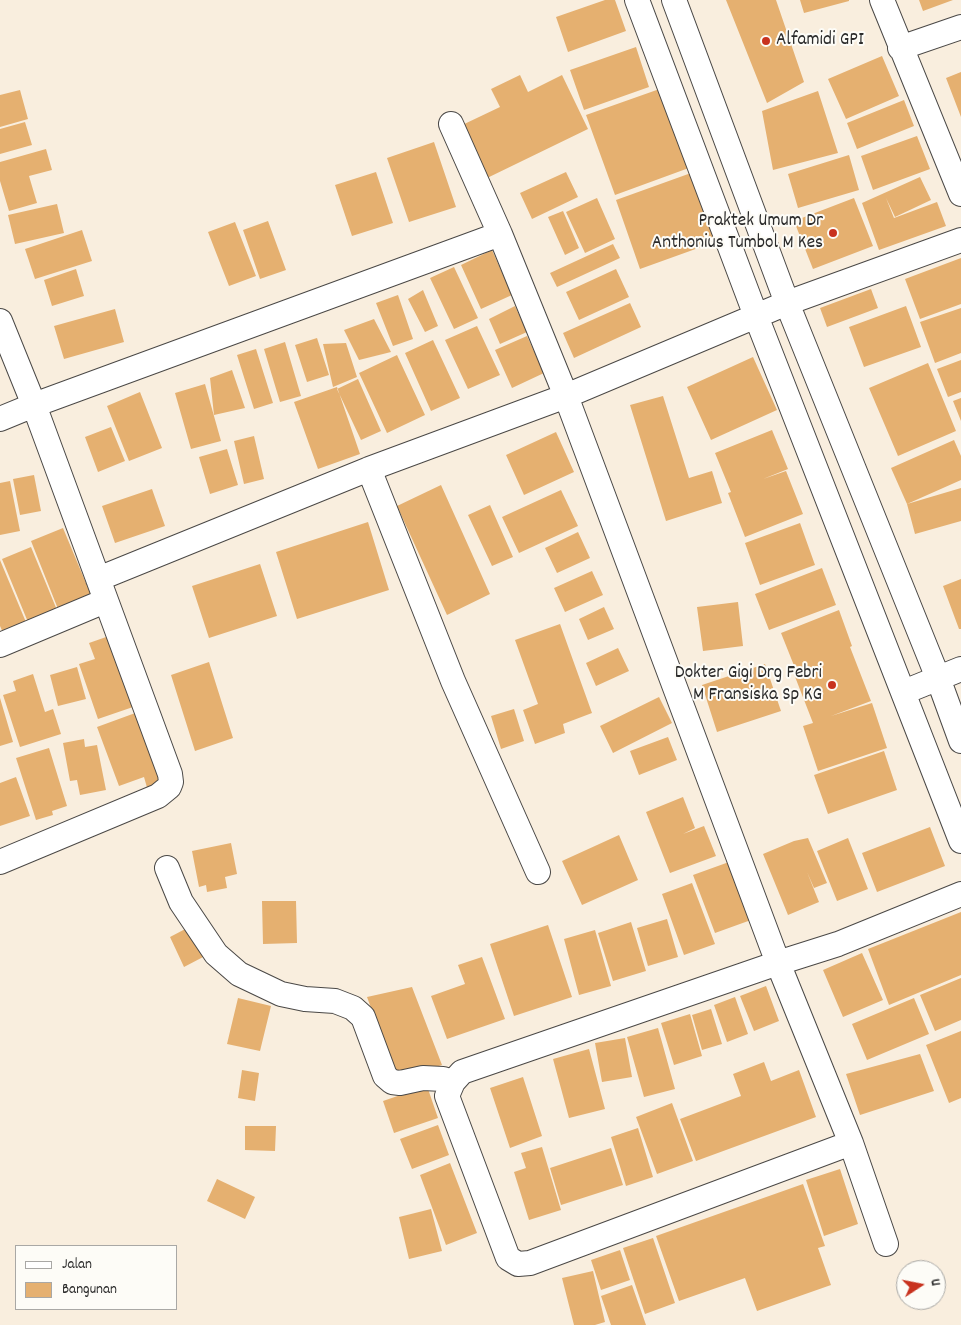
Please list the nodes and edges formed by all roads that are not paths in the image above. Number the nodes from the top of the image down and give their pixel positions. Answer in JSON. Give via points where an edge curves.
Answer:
{"nodes":[{"id":1,"x":636,"y":0,"type":"edge"},
{"id":2,"x":674,"y":0,"type":"edge"},
{"id":3,"x":882,"y":0,"type":"edge"},
{"id":4,"x":961,"y":27,"type":"edge"},
{"id":5,"x":900,"y":48,"type":"junction"},
{"id":6,"x":451,"y":124,"type":"dead end"},
{"id":7,"x":961,"y":194,"type":"edge"},
{"id":8,"x":500,"y":234,"type":"junction"},
{"id":9,"x":961,"y":240,"type":"edge"},
{"id":10,"x":787,"y":302,"type":"junction"},
{"id":11,"x":756,"y":316,"type":"junction"},
{"id":12,"x":0,"y":322,"type":"edge"},
{"id":13,"x":566,"y":396,"type":"junction"},
{"id":14,"x":34,"y":405,"type":"junction"},
{"id":15,"x":0,"y":419,"type":"edge"},
{"id":16,"x":368,"y":469,"type":"junction"},
{"id":17,"x":98,"y":579,"type":"junction"},
{"id":18,"x":105,"y":601,"type":"junction"},
{"id":19,"x":0,"y":645,"type":"edge"},
{"id":20,"x":961,"y":669,"type":"edge"},
{"id":21,"x":938,"y":678,"type":"junction"},
{"id":22,"x":904,"y":692,"type":"junction"},
{"id":23,"x":961,"y":742,"type":"edge"},
{"id":24,"x":961,"y":841,"type":"edge"},
{"id":25,"x":0,"y":862,"type":"edge"},
{"id":26,"x":167,"y":868,"type":"dead end"},
{"id":27,"x":538,"y":872,"type":"dead end"},
{"id":28,"x":961,"y":894,"type":"edge"},
{"id":29,"x":778,"y":963,"type":"junction"},
{"id":30,"x":453,"y":1082,"type":"junction"},
{"id":31,"x":851,"y":1144,"type":"junction"},
{"id":32,"x":886,"y":1244,"type":"dead end"}],
"edges":[{"from":1,"to":11,"type":"street"},
{"from":2,"to":10,"type":"street"},
{"from":3,"to":5,"type":"street"},
{"from":4,"to":5,"type":"street"},
{"from":5,"to":7,"type":"street"},
{"from":6,"to":8,"type":"street"},
{"from":8,"to":13,"type":"street"},
{"from":8,"to":14,"type":"street"},
{"from":9,"to":10,"type":"street"},
{"from":10,"to":11,"type":"street"},
{"from":10,"to":21,"type":"street"},
{"from":11,"to":13,"type":"street"},
{"from":11,"to":22,"type":"street"},
{"from":12,"to":14,"type":"street"},
{"from":13,"to":16,"type":"street"},
{"from":13,"to":29,"type":"street"},
{"from":14,"to":15,"type":"street"},
{"from":14,"to":17,"type":"street"},
{"from":16,"to":17,"type":"street"},
{"from":16,"to":27,"type":"street","via":[[454,681]]},
{"from":17,"to":18,"type":"street"},
{"from":18,"to":19,"type":"street"},
{"from":18,"to":25,"type":"street","via":[[170,774],[169,787],[158,796]]},
{"from":20,"to":21,"type":"street"},
{"from":21,"to":22,"type":"street"},
{"from":21,"to":23,"type":"street"},
{"from":22,"to":24,"type":"street"},
{"from":26,"to":30,"type":"street","via":[[181,902],[216,954],[239,974],[281,994],[336,1001],[353,1008],[363,1017],[385,1076],[392,1082],[428,1078]]},
{"from":28,"to":29,"type":"street","via":[[838,944]]},
{"from":29,"to":30,"type":"street","via":[[462,1072]]},
{"from":29,"to":31,"type":"street"},
{"from":30,"to":31,"type":"street","via":[[447,1096],[508,1258],[518,1264],[530,1263]]},
{"from":31,"to":32,"type":"street"}]}
